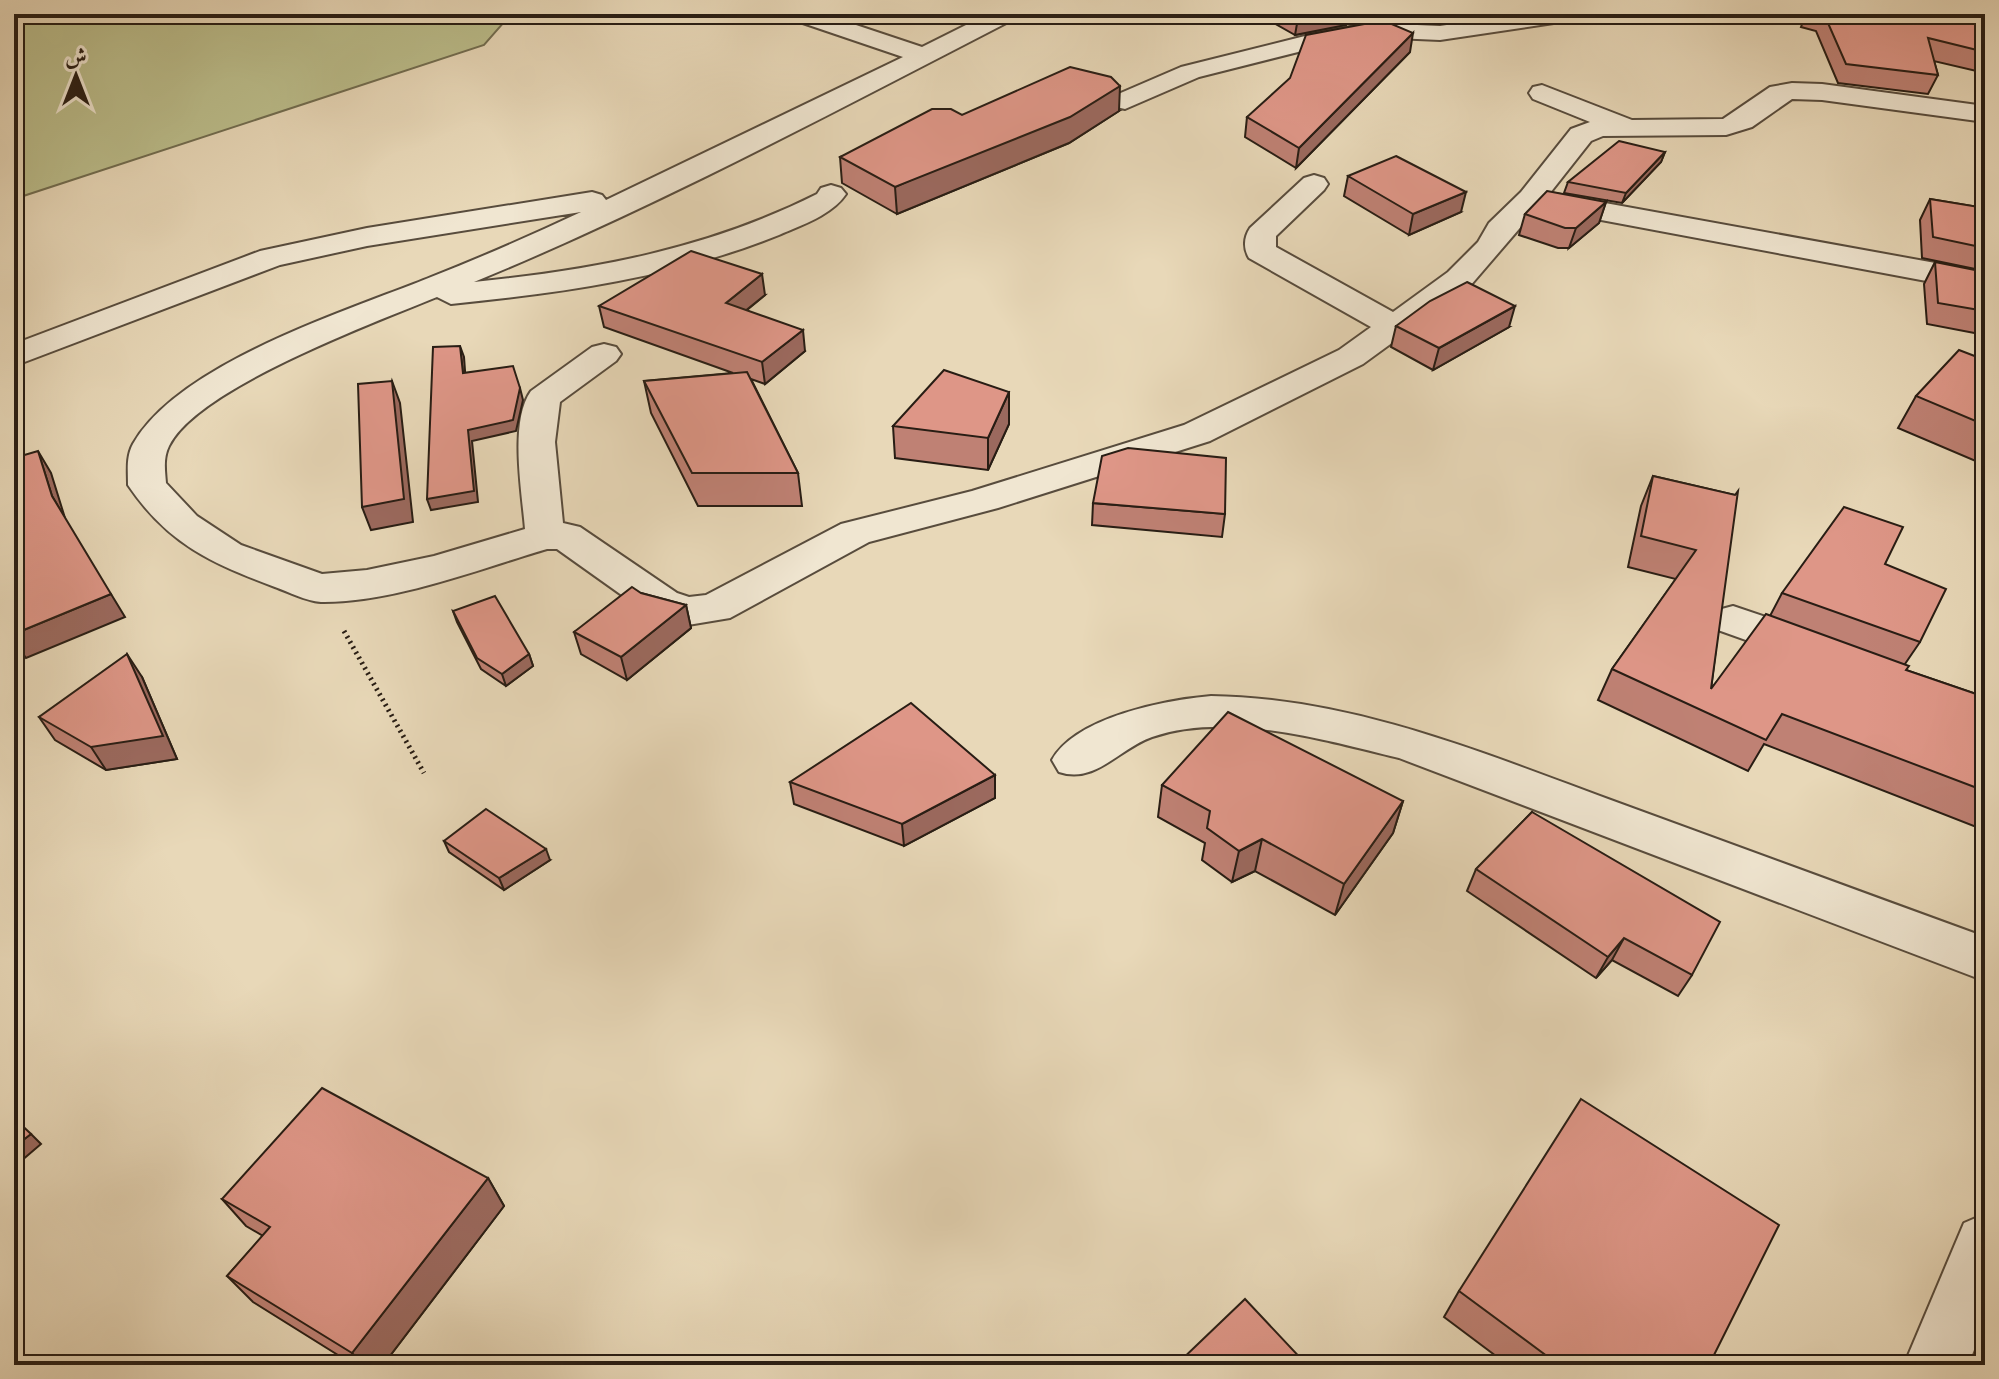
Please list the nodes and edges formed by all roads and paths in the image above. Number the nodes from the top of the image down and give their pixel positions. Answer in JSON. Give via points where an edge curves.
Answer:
{"nodes":[{"id":1,"x":799,"y":14,"type":"edge"},
{"id":2,"x":1006,"y":14,"type":"edge"},
{"id":3,"x":1567,"y":14,"type":"edge"},
{"id":4,"x":925,"y":56,"type":"junction"},
{"id":5,"x":1542,"y":93,"type":"dead end"},
{"id":6,"x":1125,"y":101,"type":"dead end"},
{"id":7,"x":1985,"y":114,"type":"edge"},
{"id":8,"x":1624,"y":126,"type":"junction"},
{"id":9,"x":1314,"y":184,"type":"dead end"},
{"id":10,"x":642,"y":193,"type":"junction"},
{"id":11,"x":831,"y":194,"type":"dead end"},
{"id":12,"x":1531,"y":198,"type":"junction"},
{"id":13,"x":1985,"y":282,"type":"edge"},
{"id":14,"x":400,"y":298,"type":"junction"},
{"id":15,"x":1396,"y":327,"type":"junction"},
{"id":16,"x":604,"y":354,"type":"dead end"},
{"id":17,"x":14,"y":356,"type":"edge"},
{"id":18,"x":545,"y":536,"type":"junction"},
{"id":19,"x":319,"y":588,"type":"junction"},
{"id":20,"x":1733,"y":620,"type":"dead end"},
{"id":21,"x":1852,"y":664,"type":"edge"},
{"id":22,"x":1075,"y":760,"type":"dead end"},
{"id":23,"x":424,"y":773,"type":"dead end"},
{"id":24,"x":1985,"y":959,"type":"edge"},
{"id":25,"x":1985,"y":1244,"type":"edge"},
{"id":26,"x":1936,"y":1365,"type":"edge"}],
"edges":[{"from":1,"to":4,"type":"street"},
{"from":2,"to":4,"type":"street"},
{"from":3,"to":6,"type":"street","via":[[1440,33],[1371,30],[1309,42],[1190,72]]},
{"from":4,"to":10,"type":"street"},
{"from":5,"to":8,"type":"street"},
{"from":7,"to":8,"type":"street","via":[[1792,91],[1779,93],[1726,127]]},
{"from":8,"to":12,"type":"street","via":[[1581,135]]},
{"from":9,"to":15,"type":"street","via":[[1261,234],[1260,251]]},
{"from":10,"to":14,"type":"street","via":[[519,252]]},
{"from":10,"to":17,"type":"street","via":[[367,237],[271,258]]},
{"from":11,"to":14,"type":"street","via":[[788,223],[714,249],[524,288]]},
{"from":12,"to":13,"type":"street"},
{"from":12,"to":15,"type":"street","via":[[1459,279]]},
{"from":14,"to":19,"type":"street","via":[[289,347],[202,394],[168,422],[147,453],[147,485],[183,525],[227,554]]},
{"from":15,"to":18,"type":"street","via":[[1351,357],[1197,433],[984,500],[855,533],[715,608],[688,611],[662,603],[566,536]]},
{"from":16,"to":18,"type":"street","via":[[543,398],[537,442]]},
{"from":18,"to":19,"type":"street","via":[[438,568],[367,584]]},
{"from":19,"to":23,"type":"path"},
{"from":20,"to":21,"type":"street"},
{"from":22,"to":24,"type":"street","via":[[1144,723],[1195,713],[1308,721],[1407,743]]},
{"from":25,"to":26,"type":"street"}]}
